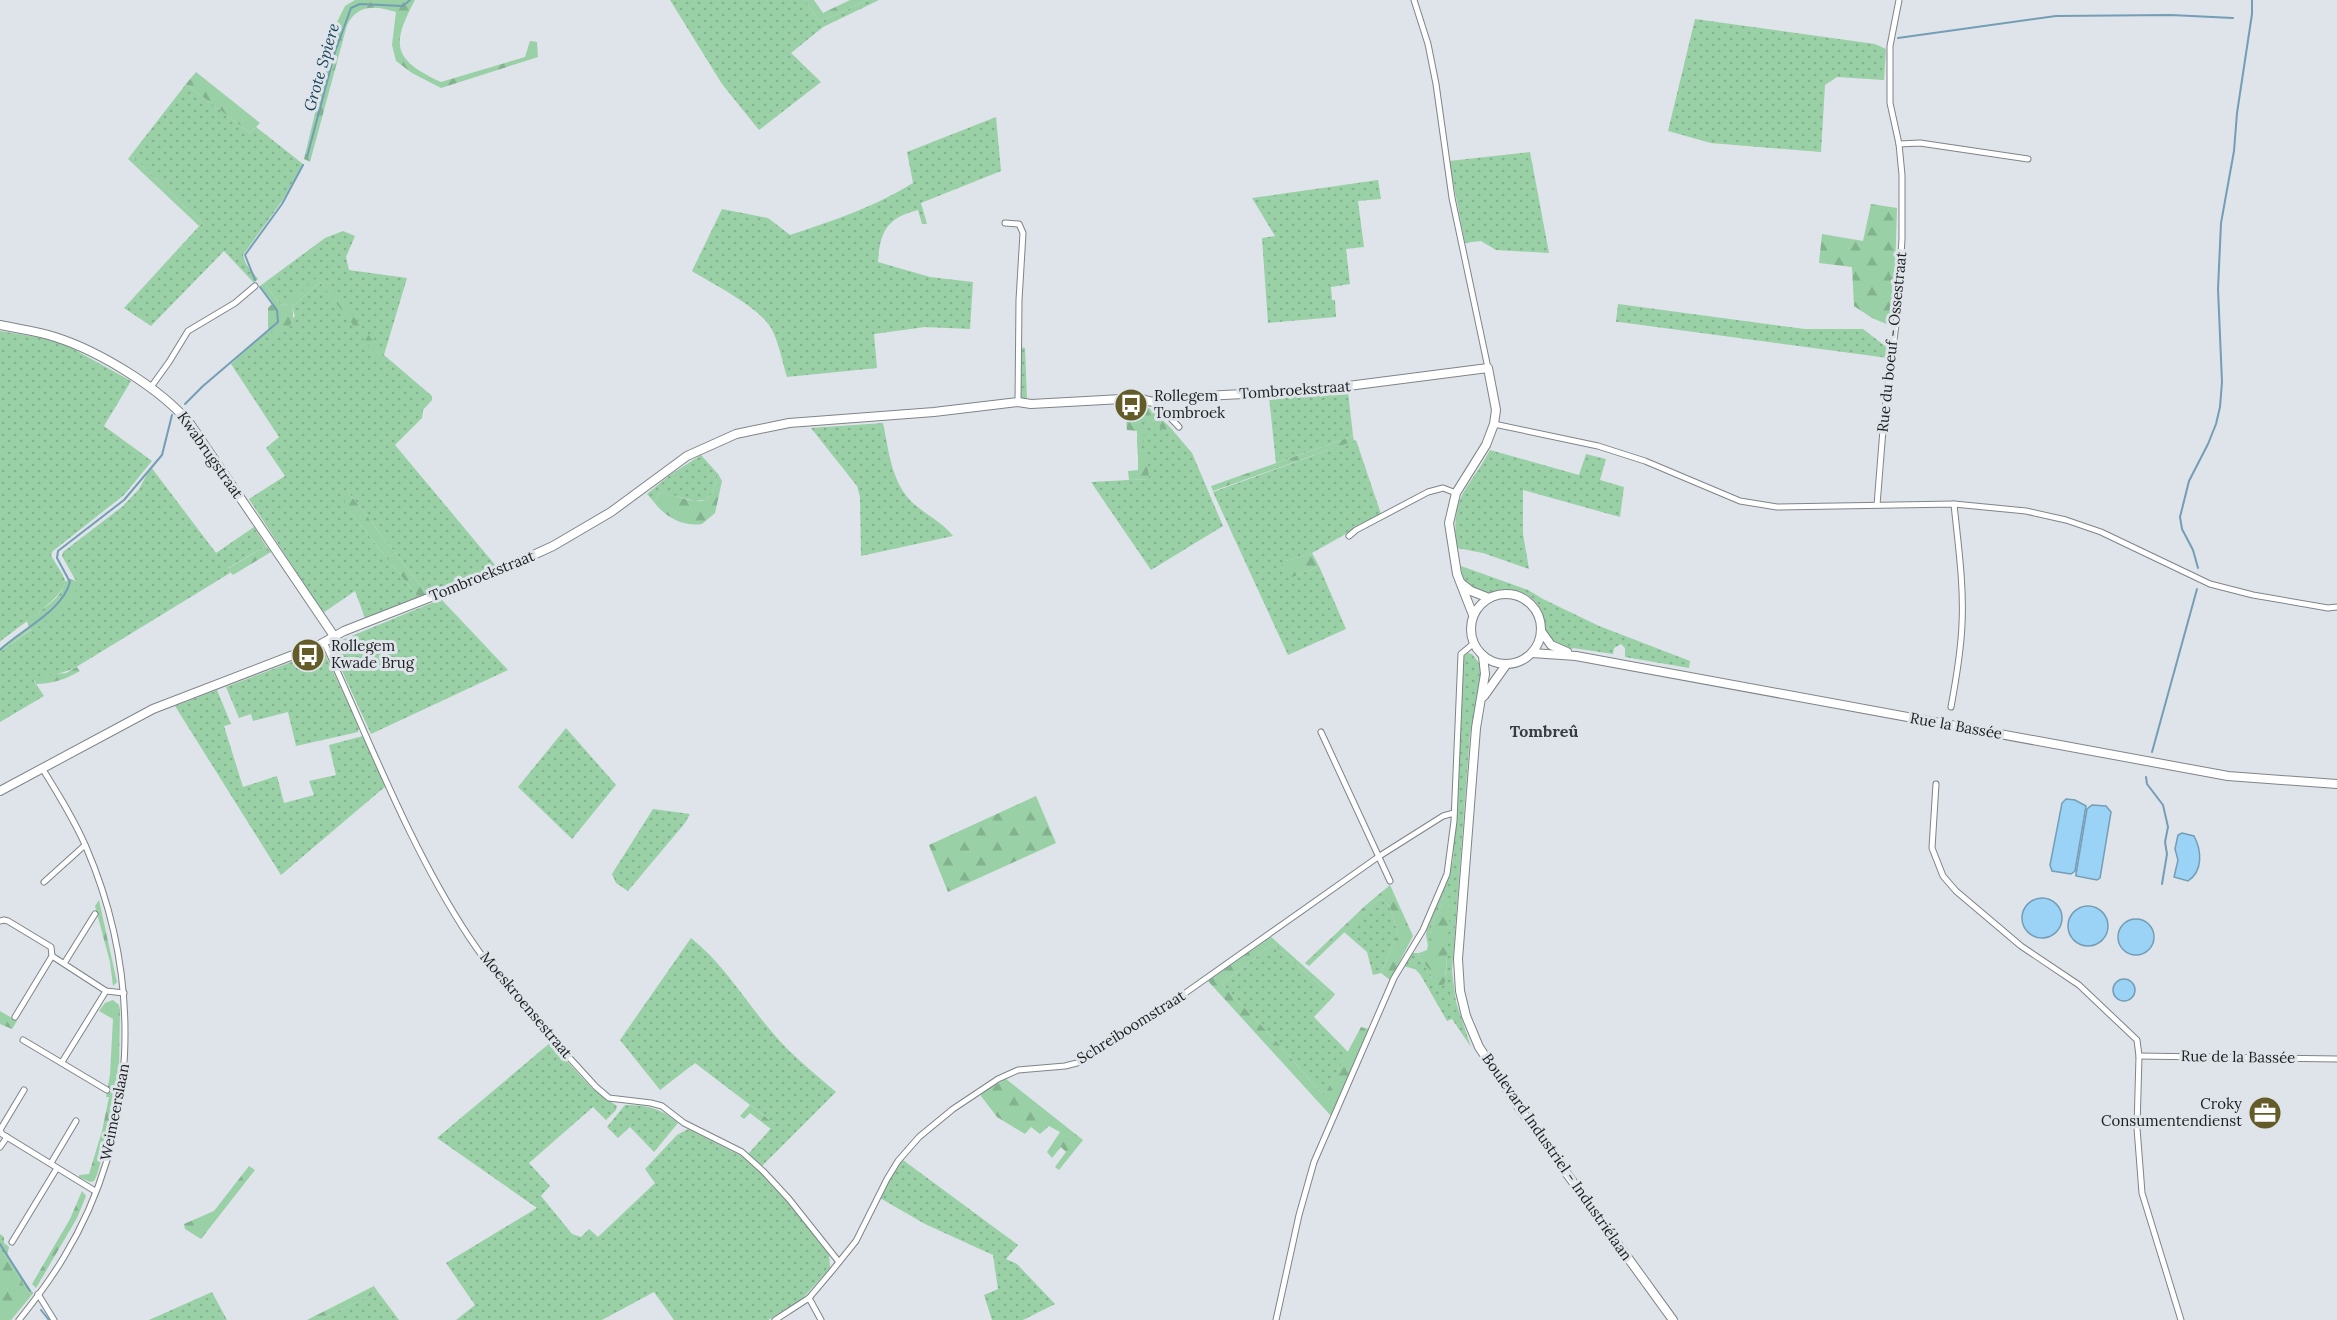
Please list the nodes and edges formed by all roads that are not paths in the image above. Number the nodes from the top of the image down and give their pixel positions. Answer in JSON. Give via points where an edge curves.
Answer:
{"nodes":[{"id":1,"x":1414,"y":0,"type":"edge"},
{"id":2,"x":1899,"y":0,"type":"edge"},
{"id":3,"x":1899,"y":144,"type":"junction"},
{"id":4,"x":2028,"y":159,"type":"dead end"},
{"id":5,"x":1005,"y":223,"type":"dead end"},
{"id":6,"x":255,"y":286,"type":"dead end"},
{"id":7,"x":0,"y":325,"type":"edge"},
{"id":8,"x":1488,"y":368,"type":"junction"},
{"id":9,"x":151,"y":387,"type":"junction"},
{"id":10,"x":1018,"y":402,"type":"junction"},
{"id":11,"x":1160,"y":402,"type":"junction"},
{"id":12,"x":1031,"y":404,"type":"junction"},
{"id":13,"x":971,"y":408,"type":"junction"},
{"id":14,"x":1494,"y":424,"type":"junction"},
{"id":15,"x":1179,"y":427,"type":"dead end"},
{"id":16,"x":1456,"y":493,"type":"junction"},
{"id":17,"x":1877,"y":504,"type":"junction"},
{"id":18,"x":1954,"y":504,"type":"junction"},
{"id":19,"x":1349,"y":536,"type":"dead end"},
{"id":20,"x":1460,"y":582,"type":"junction"},
{"id":21,"x":1489,"y":598,"type":"junction"},
{"id":22,"x":2337,"y":607,"type":"edge"},
{"id":23,"x":1473,"y":615,"type":"junction"},
{"id":24,"x":1541,"y":631,"type":"junction"},
{"id":25,"x":333,"y":636,"type":"junction"},
{"id":26,"x":324,"y":642,"type":"junction"},
{"id":27,"x":1473,"y":644,"type":"junction"},
{"id":28,"x":1532,"y":653,"type":"junction"},
{"id":29,"x":1483,"y":656,"type":"junction"},
{"id":30,"x":1576,"y":656,"type":"junction"},
{"id":31,"x":1506,"y":665,"type":"junction"},
{"id":32,"x":1482,"y":699,"type":"junction"},
{"id":33,"x":1951,"y":707,"type":"dead end"},
{"id":34,"x":1321,"y":732,"type":"dead end"},
{"id":35,"x":42,"y":768,"type":"junction"},
{"id":36,"x":1936,"y":784,"type":"dead end"},
{"id":37,"x":2337,"y":784,"type":"edge"},
{"id":38,"x":0,"y":791,"type":"edge"},
{"id":39,"x":1455,"y":813,"type":"junction"},
{"id":40,"x":85,"y":845,"type":"junction"},
{"id":41,"x":1378,"y":856,"type":"junction"},
{"id":42,"x":1390,"y":881,"type":"dead end"},
{"id":43,"x":44,"y":882,"type":"dead end"},
{"id":44,"x":95,"y":914,"type":"dead end"},
{"id":45,"x":0,"y":921,"type":"edge"},
{"id":46,"x":52,"y":956,"type":"junction"},
{"id":47,"x":65,"y":962,"type":"junction"},
{"id":48,"x":106,"y":992,"type":"junction"},
{"id":49,"x":124,"y":993,"type":"junction"},
{"id":50,"x":15,"y":1017,"type":"dead end"},
{"id":51,"x":22,"y":1040,"type":"dead end"},
{"id":52,"x":2139,"y":1056,"type":"junction"},
{"id":53,"x":2337,"y":1059,"type":"edge"},
{"id":54,"x":62,"y":1062,"type":"junction"},
{"id":55,"x":24,"y":1090,"type":"dead end"},
{"id":56,"x":107,"y":1090,"type":"dead end"},
{"id":57,"x":76,"y":1121,"type":"dead end"},
{"id":58,"x":7,"y":1137,"type":"junction"},
{"id":59,"x":0,"y":1147,"type":"edge"},
{"id":60,"x":51,"y":1163,"type":"junction"},
{"id":61,"x":57,"y":1168,"type":"junction"},
{"id":62,"x":95,"y":1191,"type":"junction"},
{"id":63,"x":12,"y":1242,"type":"dead end"},
{"id":64,"x":839,"y":1262,"type":"junction"},
{"id":65,"x":38,"y":1294,"type":"junction"},
{"id":66,"x":809,"y":1298,"type":"junction"},
{"id":67,"x":19,"y":1320,"type":"edge"},
{"id":68,"x":54,"y":1320,"type":"edge"},
{"id":69,"x":775,"y":1320,"type":"edge"},
{"id":70,"x":821,"y":1320,"type":"edge"},
{"id":71,"x":1276,"y":1320,"type":"edge"},
{"id":72,"x":1673,"y":1320,"type":"edge"},
{"id":73,"x":2181,"y":1320,"type":"edge"}],
"edges":[{"from":1,"to":8,"type":"street","via":[[1428,44],[1452,198]]},
{"from":2,"to":3,"type":"street","name":"Rue du boeuf - Ossestraat","via":[[1890,46],[1890,103]]},
{"from":3,"to":4,"type":"street","via":[[1920,143]]},
{"from":3,"to":17,"type":"street","name":"Rue du boeuf - Ossestraat","via":[[1902,239]]},
{"from":5,"to":10,"type":"street","via":[[1019,224],[1023,233]]},
{"from":6,"to":9,"type":"street","via":[[188,331]]},
{"from":7,"to":9,"type":"street","name":"Kwabrugstraat","via":[[73,343]]},
{"from":8,"to":11,"type":"street","name":"Tombroekstraat","via":[[1317,390],[1166,398]]},
{"from":8,"to":14,"type":"street","via":[[1496,410]]},
{"from":9,"to":25,"type":"street","name":"Kwabrugstraat","via":[[191,425]]},
{"from":10,"to":12,"type":"street","name":"Tombroekstraat"},
{"from":10,"to":13,"type":"street","name":"Tombroekstraat"},
{"from":11,"to":12,"type":"street","name":"Tombroekstraat","via":[[1140,398]]},
{"from":11,"to":15,"type":"street"},
{"from":12,"to":13,"type":"street","name":"Tombroekstraat","via":[[994,410]]},
{"from":13,"to":25,"type":"street","name":"Tombroekstraat","via":[[776,424],[729,436],[680,460],[611,512],[553,546]]},
{"from":14,"to":16,"type":"street","via":[[1486,446]]},
{"from":14,"to":17,"type":"street","via":[[1606,448],[1740,501],[1777,507]]},
{"from":16,"to":19,"type":"street","via":[[1443,488],[1428,492]]},
{"from":16,"to":20,"type":"street","via":[[1449,523]]},
{"from":17,"to":18,"type":"street"},
{"from":18,"to":22,"type":"street","via":[[2026,511],[2066,520],[2101,532],[2210,584],[2253,595]]},
{"from":18,"to":33,"type":"street","via":[[1962,623]]},
{"from":20,"to":21,"type":"street"},
{"from":20,"to":23,"type":"street"},
{"from":21,"to":23,"type":"street"},
{"from":21,"to":24,"type":"street","via":[[1504,594],[1525,599],[1537,613]]},
{"from":23,"to":27,"type":"street"},
{"from":24,"to":28,"type":"street"},
{"from":24,"to":30,"type":"street","name":"Rue la Bassée","via":[[1551,645]]},
{"from":25,"to":26,"type":"street","name":"Tombroekstraat"},
{"from":26,"to":35,"type":"street","name":"Tombroekstraat","via":[[153,709]]},
{"from":26,"to":64,"type":"street","name":"Moeskroensestraat","via":[[424,859],[448,903],[494,970],[596,1087],[609,1098],[662,1106],[684,1123],[742,1152],[789,1199]]},
{"from":27,"to":29,"type":"street"},
{"from":27,"to":39,"type":"street","via":[[1462,652]]},
{"from":28,"to":30,"type":"street","name":"Rue la Bassée"},
{"from":28,"to":31,"type":"street","via":[[1522,661]]},
{"from":29,"to":31,"type":"street"},
{"from":29,"to":32,"type":"street","name":"Boulevard Industriel - Industriélaan"},
{"from":30,"to":37,"type":"street","name":"Rue la Bassée","via":[[2228,776]]},
{"from":31,"to":32,"type":"street","name":"Boulevard Industriel - Industriélaan"},
{"from":32,"to":72,"type":"street","name":"Boulevard Industriel - Industriélaan","via":[[1476,728],[1458,959],[1466,1016],[1479,1047],[1520,1109]]},
{"from":34,"to":41,"type":"street"},
{"from":35,"to":38,"type":"street","name":"Tombroekstraat"},
{"from":35,"to":40,"type":"street","name":"Weimeerslaan"},
{"from":36,"to":52,"type":"street","via":[[1932,848],[1943,876],[2014,941],[2079,985],[2137,1040]]},
{"from":39,"to":41,"type":"street","name":"Schreiboomstraat","via":[[1443,816]]},
{"from":39,"to":71,"type":"street","via":[[1444,884],[1394,978],[1314,1162]]},
{"from":40,"to":43,"type":"street"},
{"from":40,"to":49,"type":"street","name":"Weimeerslaan","via":[[114,929]]},
{"from":41,"to":42,"type":"street"},
{"from":41,"to":64,"type":"street","name":"Schreiboomstraat","via":[[1095,1053],[1065,1066],[1018,1070],[953,1109],[919,1137],[898,1161],[863,1230]]},
{"from":44,"to":47,"type":"street"},
{"from":45,"to":46,"type":"street","via":[[8,921],[51,947]]},
{"from":46,"to":47,"type":"street"},
{"from":46,"to":50,"type":"street"},
{"from":47,"to":48,"type":"street"},
{"from":48,"to":49,"type":"street"},
{"from":48,"to":54,"type":"street"},
{"from":49,"to":62,"type":"street","name":"Weimeerslaan","via":[[121,1095],[106,1164]]},
{"from":51,"to":54,"type":"street"},
{"from":52,"to":53,"type":"street","name":"Rue de la Bassée"},
{"from":52,"to":73,"type":"street","via":[[2137,1119],[2142,1193]]},
{"from":54,"to":56,"type":"street"},
{"from":55,"to":58,"type":"street","via":[[0,1130]]},
{"from":57,"to":60,"type":"street"},
{"from":58,"to":59,"type":"street"},
{"from":58,"to":60,"type":"street"},
{"from":60,"to":61,"type":"street"},
{"from":61,"to":62,"type":"street"},
{"from":61,"to":63,"type":"street"},
{"from":62,"to":65,"type":"street","name":"Weimeerslaan","via":[[64,1257]]},
{"from":64,"to":66,"type":"street","name":"Schreiboomstraat"},
{"from":65,"to":67,"type":"street","name":"Weimeerslaan"},
{"from":65,"to":68,"type":"street"},
{"from":66,"to":69,"type":"street","name":"Schreiboomstraat"},
{"from":66,"to":70,"type":"street"}]}
